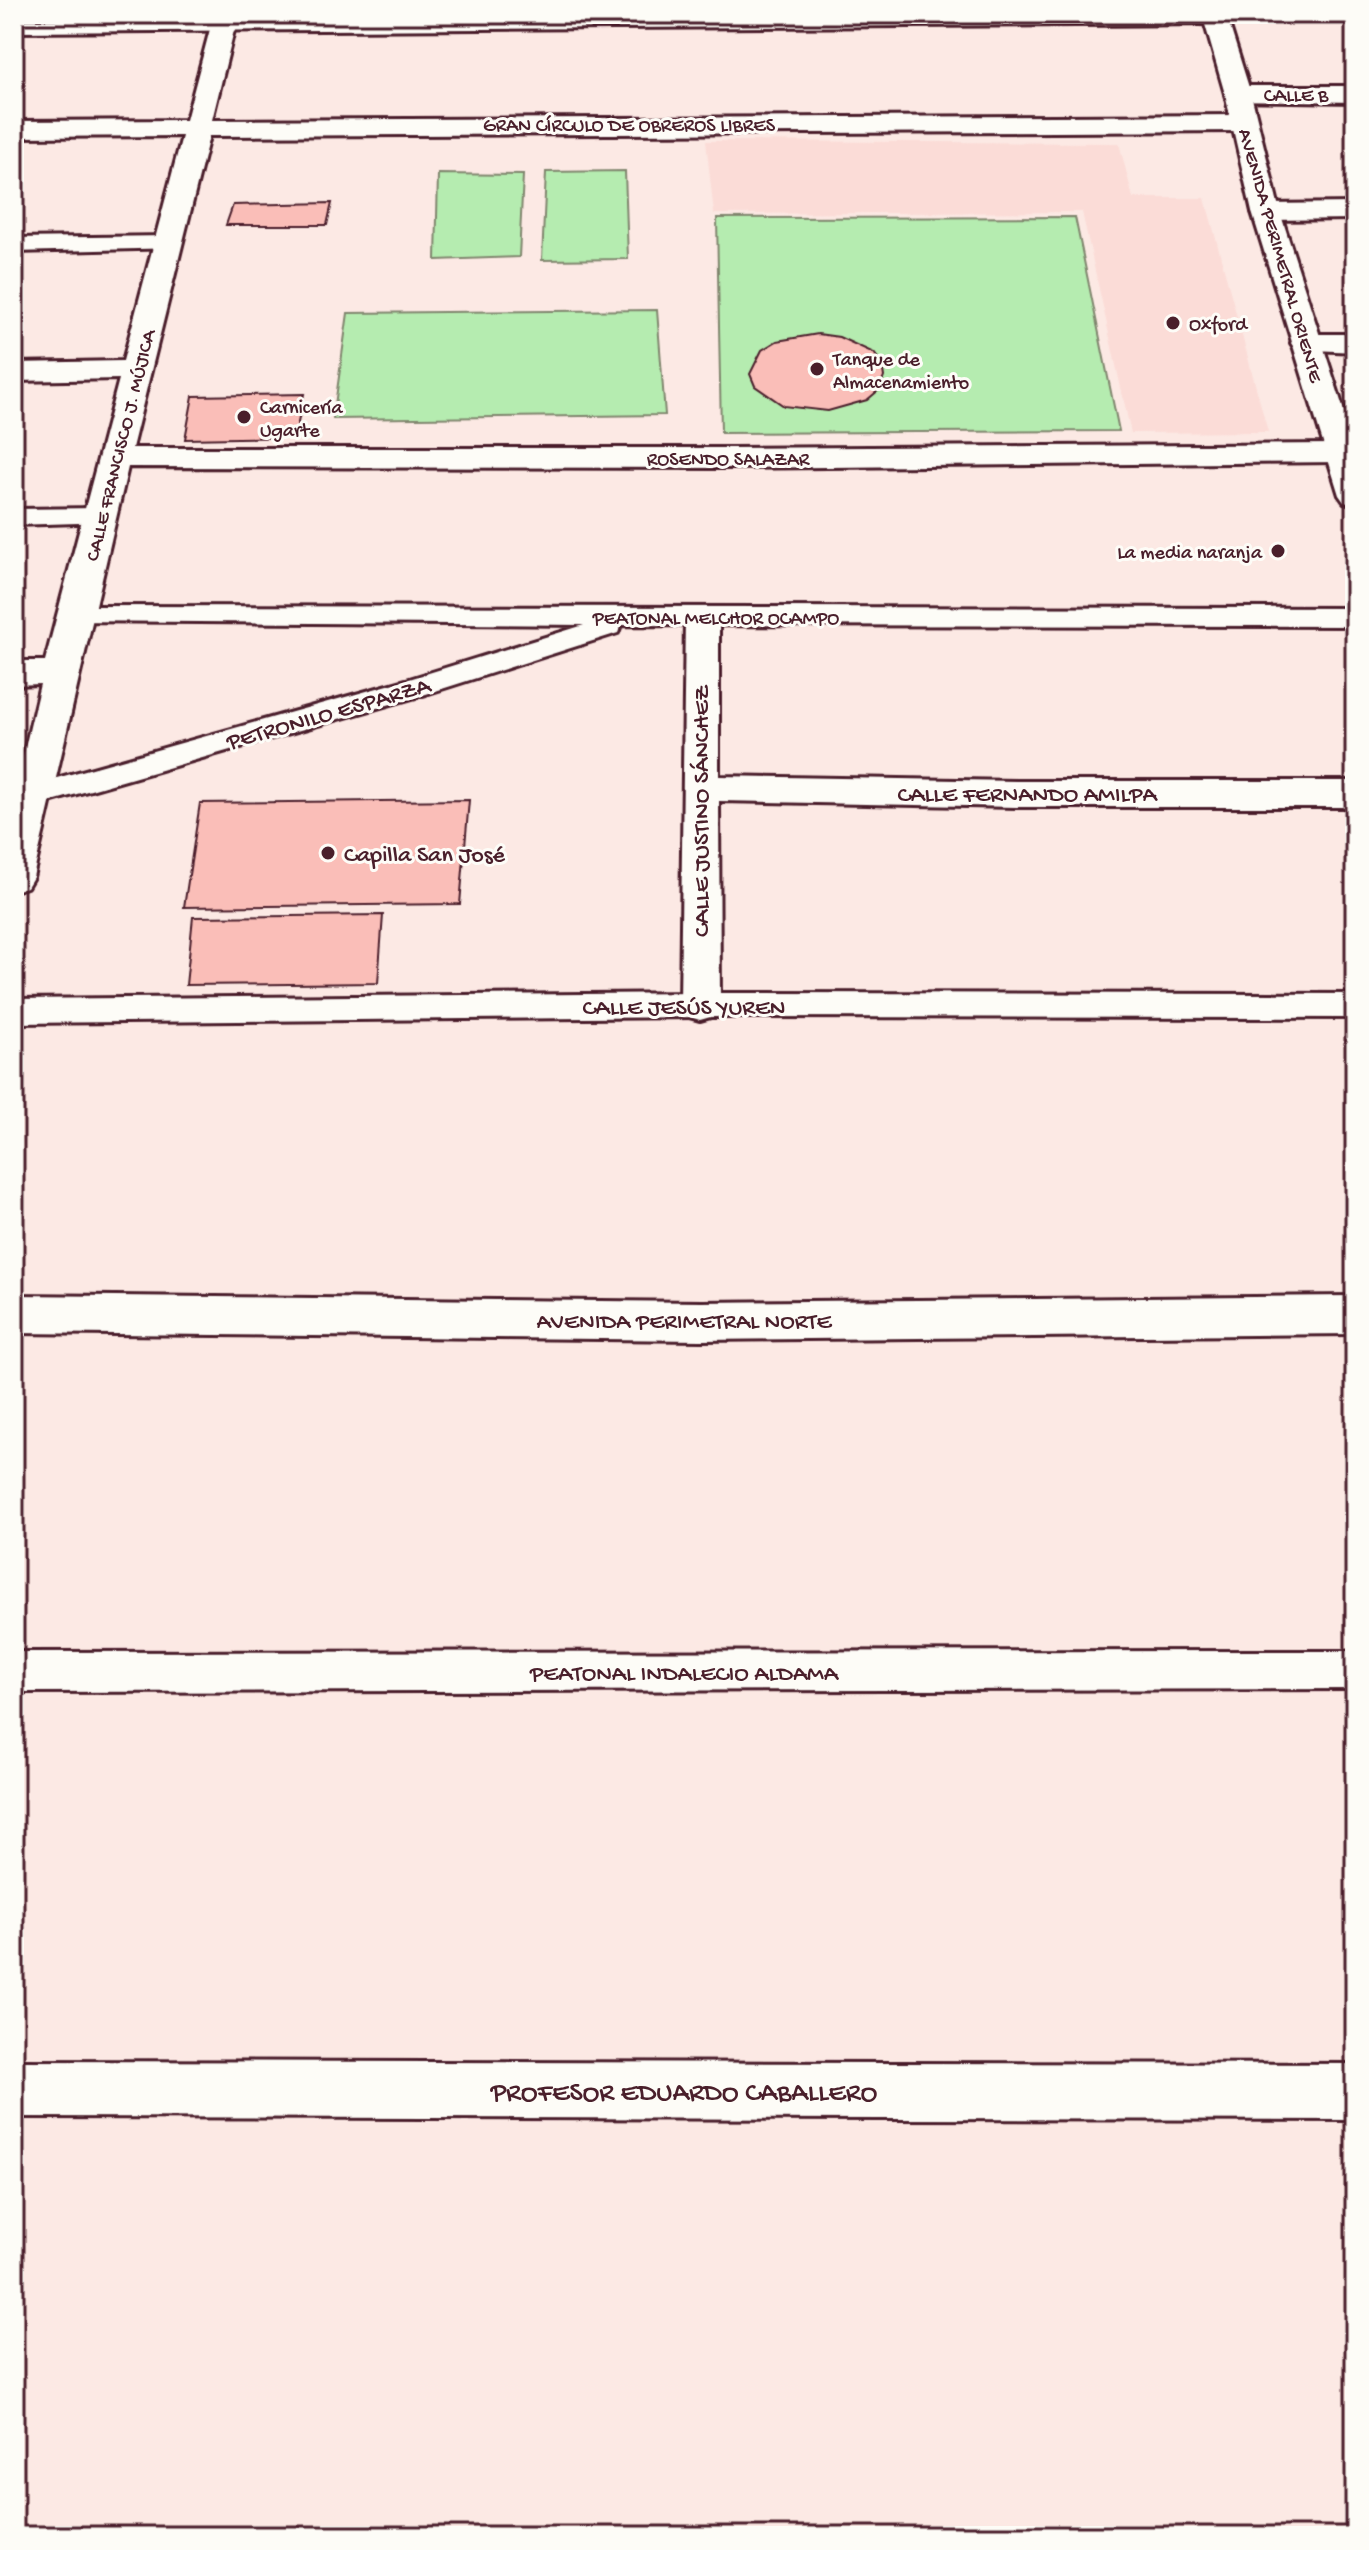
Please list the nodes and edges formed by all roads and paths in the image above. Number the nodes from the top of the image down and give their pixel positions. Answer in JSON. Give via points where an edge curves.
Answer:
{"nodes":[{"id":1,"x":1215,"y":16,"type":"edge"},
{"id":2,"x":511,"y":18,"type":"edge"},
{"id":3,"x":225,"y":19,"type":"edge"},
{"id":4,"x":14,"y":26,"type":"edge"},
{"id":5,"x":1238,"y":94,"type":"junction"},
{"id":6,"x":1355,"y":94,"type":"edge"},
{"id":7,"x":1244,"y":123,"type":"junction"},
{"id":8,"x":198,"y":126,"type":"junction"},
{"id":9,"x":14,"y":129,"type":"edge"},
{"id":10,"x":1355,"y":211,"type":"edge"},
{"id":11,"x":1266,"y":212,"type":"junction"},
{"id":12,"x":170,"y":243,"type":"junction"},
{"id":13,"x":14,"y":245,"type":"edge"},
{"id":14,"x":1306,"y":343,"type":"junction"},
{"id":15,"x":1355,"y":343,"type":"edge"},
{"id":16,"x":136,"y":370,"type":"junction"},
{"id":17,"x":14,"y":372,"type":"edge"},
{"id":18,"x":1341,"y":453,"type":"junction"},
{"id":19,"x":115,"y":457,"type":"junction"},
{"id":20,"x":1355,"y":495,"type":"edge"},
{"id":21,"x":101,"y":516,"type":"junction"},
{"id":22,"x":14,"y":517,"type":"edge"},
{"id":23,"x":76,"y":615,"type":"junction"},
{"id":24,"x":640,"y":617,"type":"junction"},
{"id":25,"x":1355,"y":617,"type":"edge"},
{"id":26,"x":702,"y":618,"type":"junction"},
{"id":27,"x":60,"y":672,"type":"junction"},
{"id":28,"x":14,"y":673,"type":"edge"},
{"id":29,"x":699,"y":788,"type":"junction"},
{"id":30,"x":1355,"y":794,"type":"edge"},
{"id":31,"x":23,"y":798,"type":"edge"},
{"id":32,"x":14,"y":877,"type":"edge"},
{"id":33,"x":700,"y":1005,"type":"junction"},
{"id":34,"x":1355,"y":1006,"type":"edge"},
{"id":35,"x":14,"y":1011,"type":"edge"},
{"id":36,"x":14,"y":1314,"type":"edge"},
{"id":37,"x":1355,"y":1315,"type":"edge"},
{"id":38,"x":1355,"y":1670,"type":"edge"},
{"id":39,"x":14,"y":1672,"type":"edge"},
{"id":40,"x":14,"y":2089,"type":"edge"},
{"id":41,"x":1355,"y":2092,"type":"edge"}],
"edges":[{"from":1,"to":2,"type":"lane"},
{"from":1,"to":5,"type":"street","name":"AVENIDA PERIMETRAL ORIENTE"},
{"from":2,"to":3,"type":"lane"},
{"from":3,"to":4,"type":"lane"},
{"from":3,"to":8,"type":"street","name":"CALLE FRANCISCO J. MÚJICA"},
{"from":5,"to":6,"type":"street","name":"CALLE B"},
{"from":5,"to":7,"type":"street","name":"AVENIDA PERIMETRAL ORIENTE"},
{"from":7,"to":8,"type":"street","name":"GRAN CÍRCULO DE OBREROS LIBRES"},
{"from":7,"to":11,"type":"street","name":"AVENIDA PERIMETRAL ORIENTE"},
{"from":8,"to":9,"type":"street","name":"GRAN CÍRCULO DE OBREROS LIBRES"},
{"from":8,"to":12,"type":"street","name":"CALLE FRANCISCO J. MÚJICA"},
{"from":10,"to":11,"type":"street"},
{"from":11,"to":14,"type":"street","name":"AVENIDA PERIMETRAL ORIENTE"},
{"from":12,"to":13,"type":"lane"},
{"from":12,"to":16,"type":"street","name":"CALLE FRANCISCO J. MÚJICA"},
{"from":14,"to":15,"type":"street"},
{"from":14,"to":18,"type":"street","name":"AVENIDA PERIMETRAL ORIENTE"},
{"from":16,"to":17,"type":"street"},
{"from":16,"to":19,"type":"street","name":"CALLE FRANCISCO J. MÚJICA"},
{"from":18,"to":19,"type":"street","name":"ROSENDO SALAZAR"},
{"from":18,"to":20,"type":"street","name":"AVENIDA PERIMETRAL ORIENTE"},
{"from":19,"to":21,"type":"street","name":"CALLE FRANCISCO J. MÚJICA"},
{"from":21,"to":22,"type":"lane"},
{"from":21,"to":23,"type":"street","name":"CALLE FRANCISCO J. MÚJICA"},
{"from":23,"to":24,"type":"lane","name":"PEATONAL MELCHOR OCAMPO"},
{"from":23,"to":27,"type":"street","name":"CALLE FRANCISCO J. MÚJICA"},
{"from":24,"to":26,"type":"lane","name":"PEATONAL MELCHOR OCAMPO"},
{"from":24,"to":31,"type":"lane","name":"PETRONILO ESPARZA","via":[[416,687]]},
{"from":25,"to":26,"type":"lane","name":"PEATONAL MELCHOR OCAMPO"},
{"from":26,"to":29,"type":"street","name":"CALLE JUSTINO SÁNCHEZ"},
{"from":27,"to":28,"type":"street"},
{"from":27,"to":31,"type":"street","name":"CALLE FRANCISCO J. MÚJICA"},
{"from":29,"to":30,"type":"street","name":"CALLE FERNANDO AMILPA"},
{"from":29,"to":33,"type":"street","name":"CALLE JUSTINO SÁNCHEZ"},
{"from":31,"to":32,"type":"street","name":"CALLE FRANCISCO J. MÚJICA"},
{"from":33,"to":34,"type":"lane","name":"CALLE JESÚS YUREN"},
{"from":33,"to":35,"type":"lane","name":"CALLE JESÚS YUREN"},
{"from":36,"to":37,"type":"street","name":"AVENIDA PERIMETRAL NORTE","via":[[702,1321]]},
{"from":38,"to":39,"type":"lane","name":"PEATONAL INDALECIO ALDAMA"},
{"from":40,"to":41,"type":"street","name":"PROFESOR EDUARDO CABALLERO"}]}
